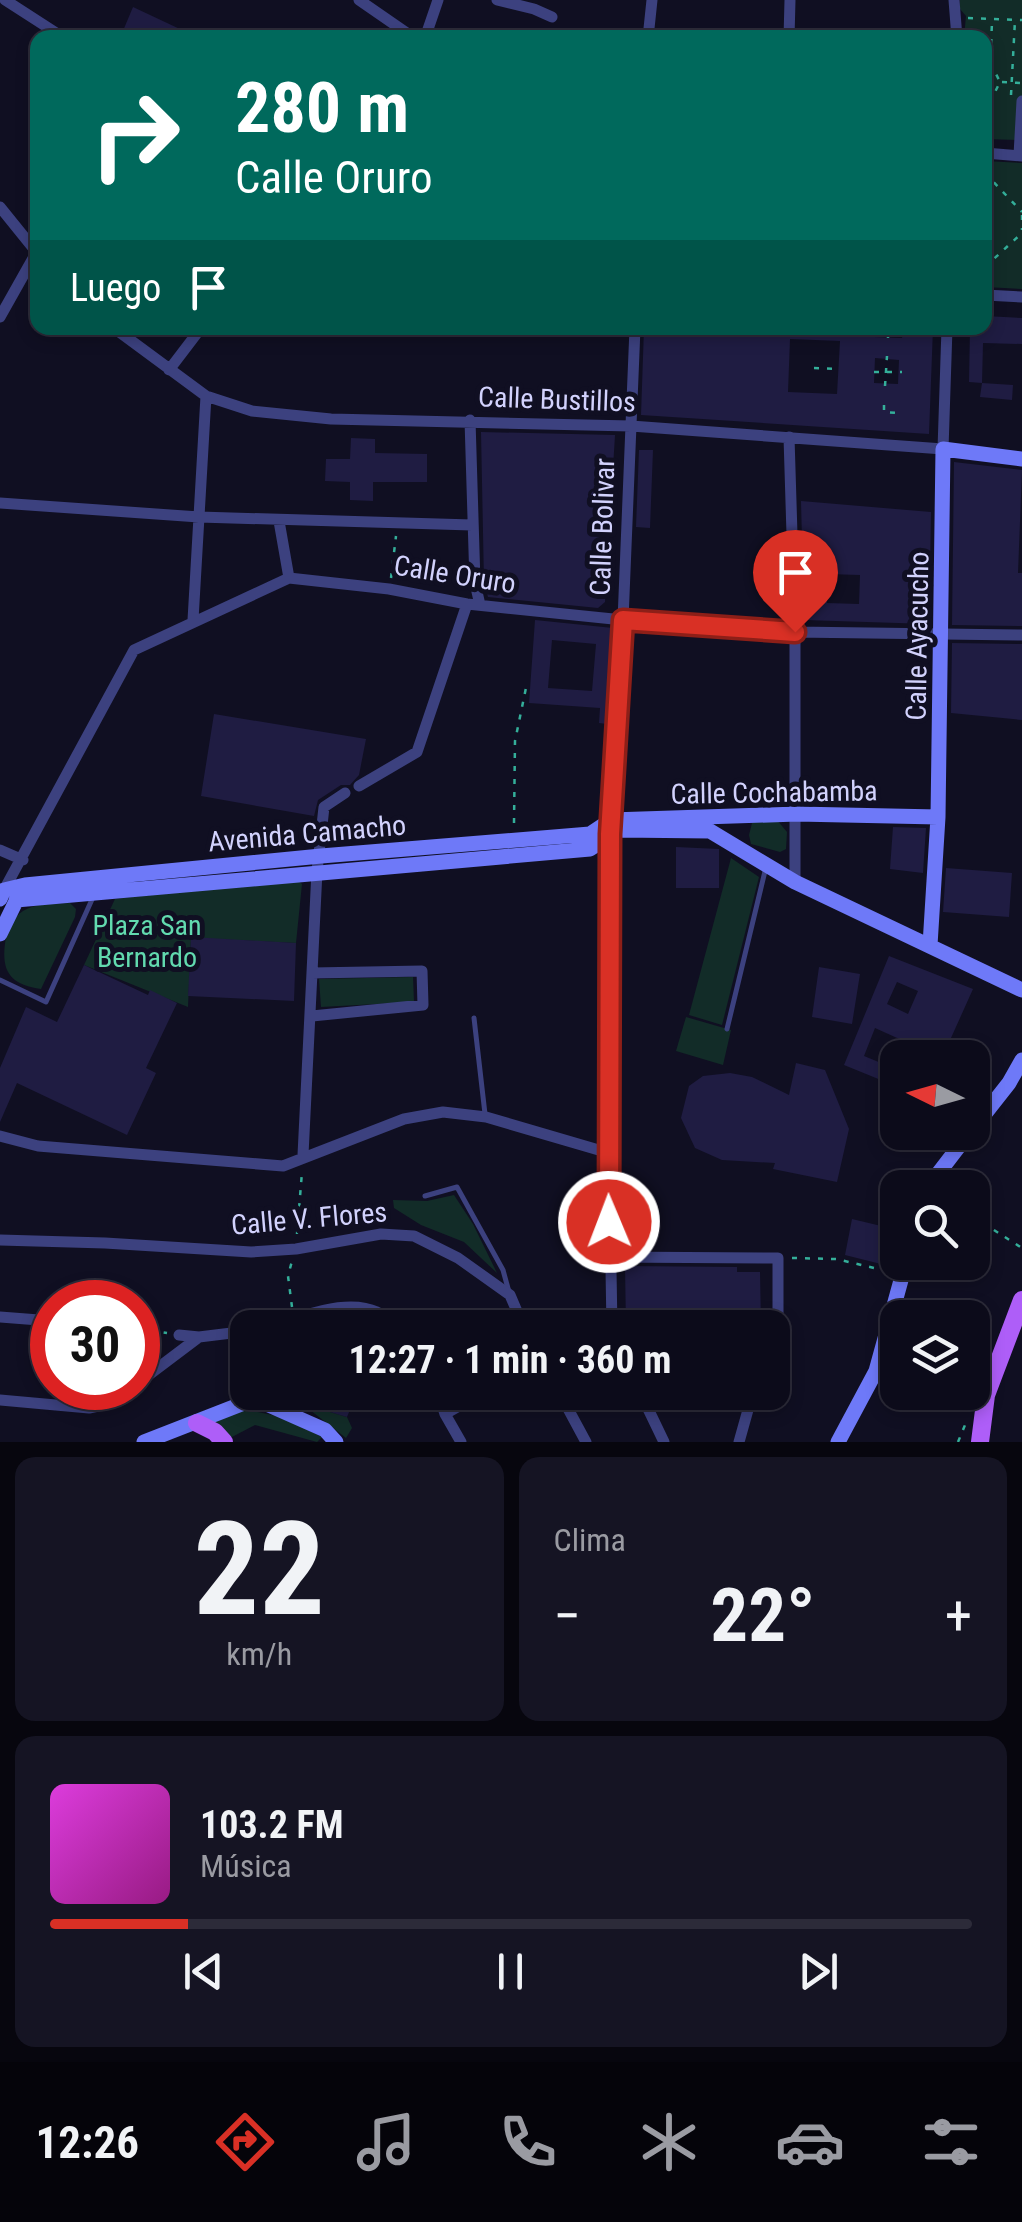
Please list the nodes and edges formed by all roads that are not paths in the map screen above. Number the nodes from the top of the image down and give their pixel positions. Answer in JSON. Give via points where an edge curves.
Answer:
{"nodes":[{"id":1,"x":5,"y":0,"type":"edge"},
{"id":2,"x":359,"y":0,"type":"edge"},
{"id":3,"x":438,"y":0,"type":"edge"},
{"id":4,"x":496,"y":0,"type":"edge"},
{"id":5,"x":652,"y":0,"type":"edge"},
{"id":6,"x":790,"y":0,"type":"edge"},
{"id":7,"x":954,"y":0,"type":"edge"},
{"id":8,"x":552,"y":17,"type":"dead end"},
{"id":9,"x":52,"y":30,"type":"edge"},
{"id":10,"x":402,"y":30,"type":"edge"},
{"id":11,"x":428,"y":30,"type":"edge"},
{"id":12,"x":649,"y":30,"type":"edge"},
{"id":13,"x":790,"y":30,"type":"edge"},
{"id":14,"x":957,"y":30,"type":"edge"},
{"id":15,"x":1016,"y":101,"type":"edge"},
{"id":16,"x":992,"y":154,"type":"edge"},
{"id":17,"x":1020,"y":156,"type":"edge"},
{"id":18,"x":0,"y":207,"type":"edge"},
{"id":19,"x":30,"y":245,"type":"edge"},
{"id":20,"x":30,"y":266,"type":"edge"},
{"id":21,"x":992,"y":296,"type":"edge"},
{"id":22,"x":1022,"y":298,"type":"edge"},
{"id":23,"x":0,"y":316,"type":"edge"},
{"id":24,"x":123,"y":335,"type":"edge"},
{"id":25,"x":196,"y":335,"type":"edge"},
{"id":26,"x":635,"y":335,"type":"edge"},
{"id":27,"x":947,"y":335,"type":"edge"},
{"id":28,"x":169,"y":370,"type":"junction"},
{"id":29,"x":206,"y":396,"type":"junction"},
{"id":30,"x":470,"y":420,"type":"junction"},
{"id":31,"x":631,"y":426,"type":"junction"},
{"id":32,"x":789,"y":436,"type":"junction"},
{"id":33,"x":944,"y":449,"type":"junction"},
{"id":34,"x":1022,"y":459,"type":"edge"},
{"id":35,"x":0,"y":503,"type":"edge"},
{"id":36,"x":199,"y":517,"type":"junction"},
{"id":37,"x":280,"y":520,"type":"junction"},
{"id":38,"x":472,"y":525,"type":"junction"},
{"id":39,"x":289,"y":578,"type":"junction"},
{"id":40,"x":473,"y":605,"type":"junction"},
{"id":41,"x":193,"y":620,"type":"junction"},
{"id":42,"x":623,"y":620,"type":"junction"},
{"id":43,"x":795,"y":632,"type":"junction"},
{"id":44,"x":943,"y":633,"type":"junction"},
{"id":45,"x":1022,"y":635,"type":"edge"},
{"id":46,"x":360,"y":786,"type":"dead end"},
{"id":47,"x":345,"y":793,"type":"dead end"},
{"id":48,"x":797,"y":814,"type":"junction"},
{"id":49,"x":733,"y":816,"type":"junction"},
{"id":50,"x":938,"y":817,"type":"junction"},
{"id":51,"x":610,"y":827,"type":"junction"},
{"id":52,"x":729,"y":842,"type":"junction"},
{"id":53,"x":0,"y":850,"type":"edge"},
{"id":54,"x":23,"y":860,"type":"junction"},
{"id":55,"x":319,"y":863,"type":"junction"},
{"id":56,"x":767,"y":865,"type":"junction"},
{"id":57,"x":795,"y":882,"type":"junction"},
{"id":58,"x":25,"y":885,"type":"junction"},
{"id":59,"x":96,"y":892,"type":"junction"},
{"id":60,"x":7,"y":896,"type":"edge"},
{"id":61,"x":0,"y":934,"type":"edge"},
{"id":62,"x":930,"y":946,"type":"junction"},
{"id":63,"x":312,"y":973,"type":"junction"},
{"id":64,"x":0,"y":980,"type":"edge"},
{"id":65,"x":1022,"y":990,"type":"edge"},
{"id":66,"x":312,"y":1016,"type":"junction"},
{"id":67,"x":474,"y":1018,"type":"dead end"},
{"id":68,"x":727,"y":1029,"type":"dead end"},
{"id":69,"x":1022,"y":1060,"type":"edge"},
{"id":70,"x":990,"y":1107,"type":"edge"},
{"id":71,"x":486,"y":1117,"type":"junction"},
{"id":72,"x":0,"y":1136,"type":"edge"},
{"id":73,"x":956,"y":1150,"type":"edge"},
{"id":74,"x":608,"y":1153,"type":"junction"},
{"id":75,"x":303,"y":1156,"type":"junction"},
{"id":76,"x":941,"y":1170,"type":"edge"},
{"id":77,"x":425,"y":1196,"type":"dead end"},
{"id":78,"x":0,"y":1240,"type":"edge"},
{"id":79,"x":610,"y":1257,"type":"junction"},
{"id":80,"x":902,"y":1280,"type":"edge"},
{"id":81,"x":510,"y":1295,"type":"junction"},
{"id":82,"x":1022,"y":1300,"type":"edge"},
{"id":83,"x":335,"y":1310,"type":"edge"},
{"id":84,"x":366,"y":1310,"type":"edge"},
{"id":85,"x":516,"y":1310,"type":"edge"},
{"id":86,"x":611,"y":1310,"type":"edge"},
{"id":87,"x":778,"y":1310,"type":"edge"},
{"id":88,"x":0,"y":1317,"type":"edge"},
{"id":89,"x":30,"y":1319,"type":"edge"},
{"id":90,"x":230,"y":1333,"type":"edge"},
{"id":91,"x":178,"y":1335,"type":"road end"},
{"id":92,"x":199,"y":1337,"type":"junction"},
{"id":93,"x":160,"y":1366,"type":"edge"},
{"id":94,"x":0,"y":1400,"type":"edge"},
{"id":95,"x":30,"y":1403,"type":"edge"},
{"id":96,"x":443,"y":1410,"type":"edge"},
{"id":97,"x":451,"y":1410,"type":"edge"},
{"id":98,"x":569,"y":1410,"type":"edge"},
{"id":99,"x":649,"y":1410,"type":"edge"},
{"id":100,"x":748,"y":1410,"type":"edge"},
{"id":101,"x":444,"y":1414,"type":"junction"},
{"id":102,"x":197,"y":1422,"type":"junction"},
{"id":103,"x":144,"y":1442,"type":"edge"},
{"id":104,"x":224,"y":1442,"type":"edge"},
{"id":105,"x":336,"y":1442,"type":"edge"},
{"id":106,"x":461,"y":1442,"type":"edge"},
{"id":107,"x":586,"y":1442,"type":"edge"},
{"id":108,"x":664,"y":1442,"type":"edge"},
{"id":109,"x":739,"y":1442,"type":"edge"},
{"id":110,"x":838,"y":1442,"type":"edge"},
{"id":111,"x":980,"y":1442,"type":"edge"}],
"edges":[{"from":1,"to":9,"type":"street"},
{"from":2,"to":10,"type":"street"},
{"from":3,"to":11,"type":"street"},
{"from":4,"to":8,"type":"street"},
{"from":5,"to":12,"type":"street"},
{"from":6,"to":13,"type":"street"},
{"from":7,"to":14,"type":"street"},
{"from":15,"to":17,"type":"street"},
{"from":16,"to":17,"type":"street"},
{"from":18,"to":19,"type":"street"},
{"from":20,"to":23,"type":"street"},
{"from":21,"to":22,"type":"street"},
{"from":24,"to":28,"type":"street","name":"Calle Bustillos"},
{"from":25,"to":28,"type":"street"},
{"from":26,"to":31,"type":"street","name":"Calle Bolivar"},
{"from":27,"to":33,"type":"street","name":"Calle Ayacucho"},
{"from":28,"to":29,"type":"street","name":"Calle Bustillos"},
{"from":29,"to":30,"type":"street","name":"Calle Bustillos","via":[[252,412]]},
{"from":29,"to":36,"type":"street"},
{"from":30,"to":31,"type":"street","name":"Calle Bustillos"},
{"from":30,"to":38,"type":"street"},
{"from":31,"to":32,"type":"street","name":"Calle Bustillos"},
{"from":31,"to":42,"type":"street","name":"Calle Bolivar"},
{"from":32,"to":33,"type":"street","name":"Calle Bustillos"},
{"from":32,"to":43,"type":"street"},
{"from":33,"to":34,"type":"main road","name":"Calle Bustillos"},
{"from":33,"to":44,"type":"main road","name":"Calle Ayacucho"},
{"from":35,"to":36,"type":"street"},
{"from":36,"to":37,"type":"street"},
{"from":36,"to":41,"type":"street"},
{"from":37,"to":38,"type":"street"},
{"from":37,"to":39,"type":"street"},
{"from":38,"to":40,"type":"street"},
{"from":39,"to":40,"type":"street","name":"Calle Oruro"},
{"from":39,"to":41,"type":"street","name":"Calle Oruro"},
{"from":40,"to":42,"type":"street","name":"Calle Oruro"},
{"from":40,"to":46,"type":"street","via":[[417,752]]},
{"from":41,"to":54,"type":"street","name":"Calle Oruro","via":[[134,650]]},
{"from":42,"to":43,"type":"street","name":"Calle Oruro"},
{"from":42,"to":51,"type":"street","name":"Calle Bolivar"},
{"from":43,"to":44,"type":"street","name":"Calle Oruro"},
{"from":43,"to":48,"type":"street"},
{"from":44,"to":45,"type":"street","name":"Calle Oruro"},
{"from":44,"to":50,"type":"main road","name":"Calle Ayacucho"},
{"from":47,"to":55,"type":"street","via":[[324,807]]},
{"from":48,"to":49,"type":"main road","name":"Calle Cochabamba"},
{"from":48,"to":50,"type":"main road","name":"Calle Cochabamba"},
{"from":48,"to":57,"type":"street"},
{"from":49,"to":51,"type":"main road","name":"Calle Cochabamba"},
{"from":49,"to":52,"type":"street"},
{"from":50,"to":62,"type":"main road","name":"Calle Ayacucho"},
{"from":51,"to":52,"type":"main road","name":"Calle Cochabamba","via":[[710,830]]},
{"from":51,"to":55,"type":"main road","name":"Avenida Camacho"},
{"from":51,"to":55,"type":"main road","name":"Avenida Camacho","via":[[590,849]]},
{"from":51,"to":74,"type":"street","name":"Calle Bolivar"},
{"from":52,"to":56,"type":"main road","name":"Calle Cochabamba"},
{"from":53,"to":54,"type":"street"},
{"from":54,"to":58,"type":"street"},
{"from":54,"to":60,"type":"street","name":"Calle Oruro"},
{"from":55,"to":58,"type":"main road","name":"Avenida Camacho"},
{"from":55,"to":59,"type":"main road","name":"Avenida Camacho"},
{"from":55,"to":63,"type":"street"},
{"from":56,"to":57,"type":"main road","name":"Calle Cochabamba"},
{"from":56,"to":68,"type":"lane"},
{"from":57,"to":62,"type":"main road","name":"Calle Cochabamba"},
{"from":58,"to":60,"type":"main road"},
{"from":59,"to":60,"type":"main road","name":"Avenida Camacho"},
{"from":59,"to":64,"type":"lane","via":[[46,1002]]},
{"from":60,"to":61,"type":"main road"},
{"from":62,"to":65,"type":"main road","name":"Calle Cochabamba"},
{"from":63,"to":66,"type":"street"},
{"from":63,"to":66,"type":"street","via":[[422,971],[423,1006]]},
{"from":66,"to":75,"type":"street"},
{"from":67,"to":71,"type":"lane"},
{"from":69,"to":70,"type":"main road"},
{"from":71,"to":74,"type":"street"},
{"from":71,"to":75,"type":"street","via":[[443,1112],[404,1120]]},
{"from":72,"to":75,"type":"street","via":[[38,1146],[283,1166]]},
{"from":73,"to":76,"type":"main road"},
{"from":74,"to":79,"type":"street","name":"Calle Bolivar"},
{"from":77,"to":81,"type":"lane","via":[[456,1187]]},
{"from":78,"to":81,"type":"street","name":"Calle V. Flores","via":[[251,1252],[381,1234],[414,1236]]},
{"from":79,"to":86,"type":"street","name":"Calle Bolivar"},
{"from":79,"to":87,"type":"street","via":[[778,1258]]},
{"from":80,"to":110,"type":"main road","via":[[876,1371]]},
{"from":81,"to":85,"type":"street"},
{"from":82,"to":111,"type":"main road","via":[[986,1395]]},
{"from":83,"to":84,"type":"street"},
{"from":88,"to":89,"type":"street"},
{"from":90,"to":92,"type":"street"},
{"from":91,"to":92,"type":"street"},
{"from":92,"to":93,"type":"street"},
{"from":94,"to":95,"type":"street"},
{"from":96,"to":101,"type":"street"},
{"from":97,"to":101,"type":"street"},
{"from":98,"to":107,"type":"street"},
{"from":99,"to":108,"type":"street"},
{"from":100,"to":109,"type":"street"},
{"from":101,"to":106,"type":"street"},
{"from":102,"to":103,"type":"main road"},
{"from":102,"to":104,"type":"main road"},
{"from":102,"to":105,"type":"main road","via":[[244,1403],[264,1403]]}]}
